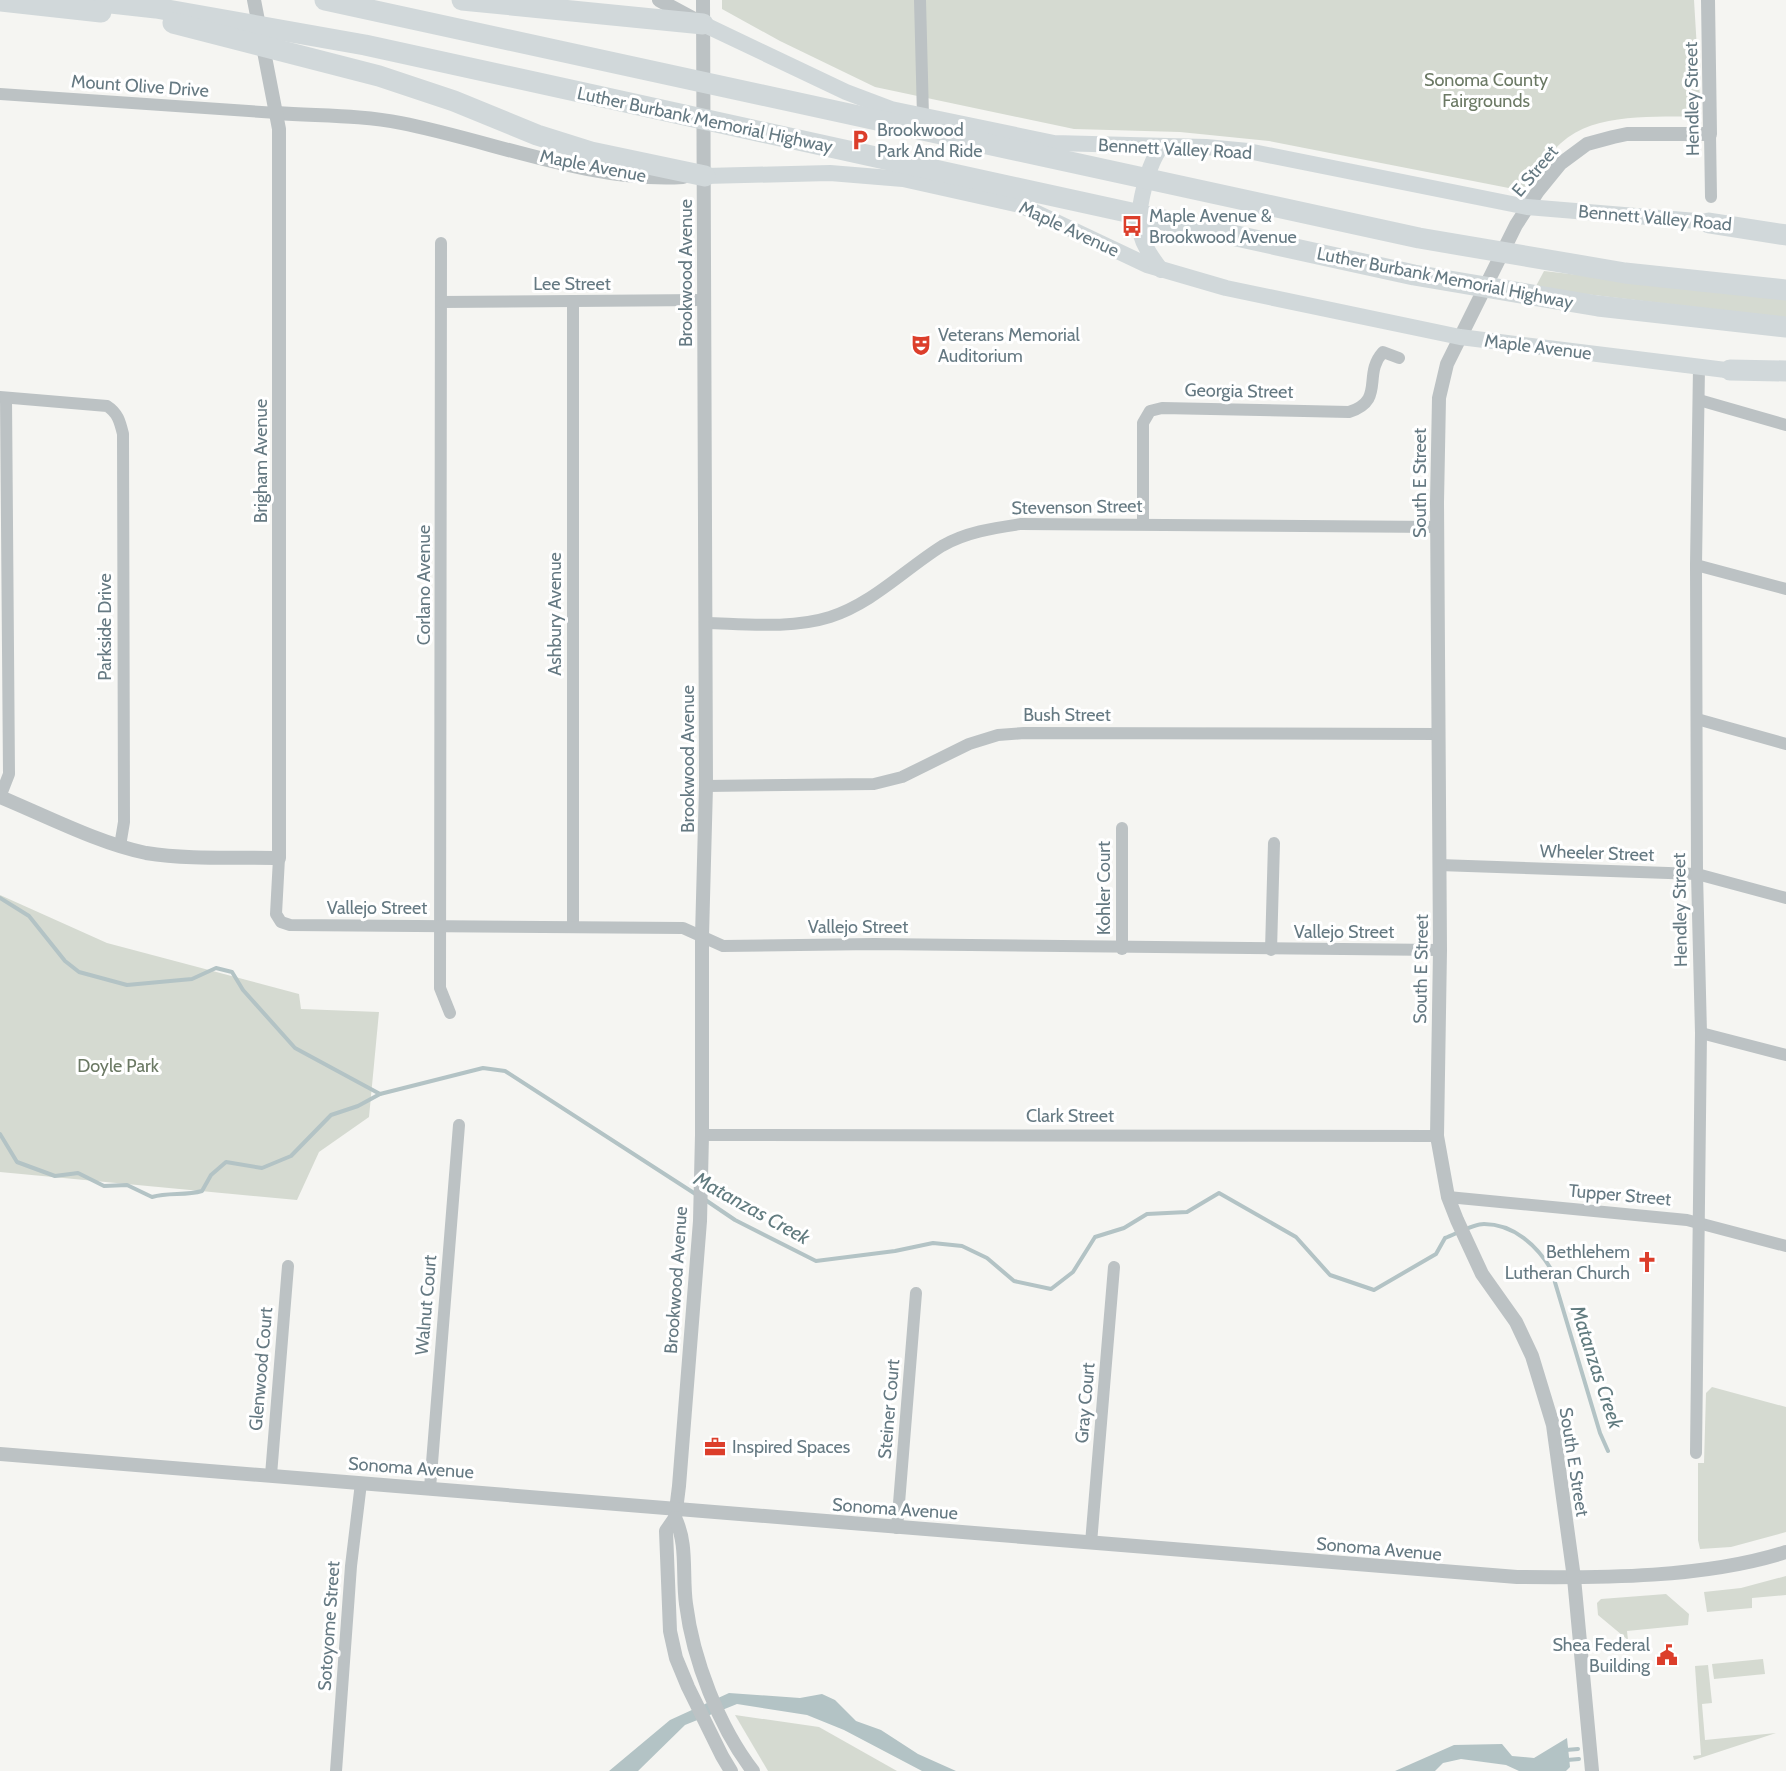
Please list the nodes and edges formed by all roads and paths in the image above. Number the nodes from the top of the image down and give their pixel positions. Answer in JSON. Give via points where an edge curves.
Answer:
{"nodes":[{"id":1,"x":84,"y":0,"type":"edge"},
{"id":2,"x":254,"y":0,"type":"edge"},
{"id":3,"x":325,"y":0,"type":"edge"},
{"id":4,"x":462,"y":0,"type":"edge"},
{"id":5,"x":659,"y":0,"type":"edge"},
{"id":6,"x":703,"y":0,"type":"edge"},
{"id":7,"x":920,"y":0,"type":"edge"},
{"id":8,"x":1708,"y":0,"type":"edge"},
{"id":9,"x":0,"y":1,"type":"edge"},
{"id":10,"x":704,"y":24,"type":"junction"},
{"id":11,"x":233,"y":29,"type":"junction"},
{"id":12,"x":0,"y":94,"type":"edge"},
{"id":13,"x":277,"y":113,"type":"junction"},
{"id":14,"x":923,"y":116,"type":"junction"},
{"id":15,"x":1710,"y":134,"type":"junction"},
{"id":16,"x":1162,"y":146,"type":"junction"},
{"id":17,"x":705,"y":176,"type":"junction"},
{"id":18,"x":1711,"y":197,"type":"dead end"},
{"id":19,"x":1527,"y":207,"type":"junction"},
{"id":20,"x":1709,"y":223,"type":"junction"},
{"id":21,"x":1786,"y":227,"type":"edge"},
{"id":22,"x":1786,"y":235,"type":"edge"},
{"id":23,"x":441,"y":243,"type":"dead end"},
{"id":24,"x":1161,"y":270,"type":"junction"},
{"id":25,"x":1786,"y":290,"type":"edge"},
{"id":26,"x":704,"y":300,"type":"junction"},
{"id":27,"x":441,"y":302,"type":"junction"},
{"id":28,"x":573,"y":302,"type":"junction"},
{"id":29,"x":1786,"y":327,"type":"edge"},
{"id":30,"x":1460,"y":337,"type":"junction"},
{"id":31,"x":1399,"y":358,"type":"dead end"},
{"id":32,"x":1700,"y":367,"type":"junction"},
{"id":33,"x":1730,"y":370,"type":"junction"},
{"id":34,"x":1786,"y":371,"type":"edge"},
{"id":35,"x":1786,"y":377,"type":"edge"},
{"id":36,"x":3,"y":397,"type":"edge"},
{"id":37,"x":1699,"y":400,"type":"junction"},
{"id":38,"x":1786,"y":426,"type":"edge"},
{"id":39,"x":1143,"y":524,"type":"junction"},
{"id":40,"x":1438,"y":527,"type":"junction"},
{"id":41,"x":1696,"y":565,"type":"junction"},
{"id":42,"x":1786,"y":589,"type":"edge"},
{"id":43,"x":706,"y":623,"type":"junction"},
{"id":44,"x":1697,"y":719,"type":"junction"},
{"id":45,"x":1438,"y":734,"type":"junction"},
{"id":46,"x":1786,"y":744,"type":"edge"},
{"id":47,"x":706,"y":786,"type":"junction"},
{"id":48,"x":0,"y":797,"type":"edge"},
{"id":49,"x":1122,"y":828,"type":"dead end"},
{"id":50,"x":1274,"y":843,"type":"dead end"},
{"id":51,"x":120,"y":846,"type":"junction"},
{"id":52,"x":279,"y":858,"type":"junction"},
{"id":53,"x":1439,"y":866,"type":"junction"},
{"id":54,"x":1697,"y":874,"type":"junction"},
{"id":55,"x":1786,"y":898,"type":"edge"},
{"id":56,"x":281,"y":922,"type":"joint"},
{"id":57,"x":442,"y":927,"type":"junction"},
{"id":58,"x":573,"y":927,"type":"junction"},
{"id":59,"x":702,"y":936,"type":"junction"},
{"id":60,"x":1122,"y":949,"type":"junction"},
{"id":61,"x":1271,"y":950,"type":"junction"},
{"id":62,"x":1440,"y":950,"type":"junction"},
{"id":63,"x":450,"y":1013,"type":"dead end"},
{"id":64,"x":1701,"y":1034,"type":"junction"},
{"id":65,"x":1786,"y":1055,"type":"edge"},
{"id":66,"x":459,"y":1125,"type":"dead end"},
{"id":67,"x":702,"y":1135,"type":"junction"},
{"id":68,"x":1437,"y":1136,"type":"junction"},
{"id":69,"x":1448,"y":1197,"type":"junction"},
{"id":70,"x":1698,"y":1222,"type":"junction"},
{"id":71,"x":1786,"y":1246,"type":"edge"},
{"id":72,"x":288,"y":1266,"type":"dead end"},
{"id":73,"x":1114,"y":1267,"type":"dead end"},
{"id":74,"x":916,"y":1293,"type":"dead end"},
{"id":75,"x":1696,"y":1453,"type":"dead end"},
{"id":76,"x":0,"y":1454,"type":"edge"},
{"id":77,"x":271,"y":1475,"type":"junction"},
{"id":78,"x":361,"y":1483,"type":"junction"},
{"id":79,"x":430,"y":1488,"type":"junction"},
{"id":80,"x":675,"y":1514,"type":"junction"},
{"id":81,"x":897,"y":1528,"type":"junction"},
{"id":82,"x":1091,"y":1543,"type":"junction"},
{"id":83,"x":1786,"y":1552,"type":"edge"},
{"id":84,"x":1574,"y":1578,"type":"junction"},
{"id":85,"x":336,"y":1771,"type":"edge"},
{"id":86,"x":731,"y":1771,"type":"edge"},
{"id":87,"x":753,"y":1771,"type":"edge"},
{"id":88,"x":1592,"y":1771,"type":"edge"}],
"edges":[{"from":1,"to":11,"type":"highway","name":"Luther Burbank Memorial Highway","via":[[156,8]]},
{"from":2,"to":13,"type":"street","name":"Brigham Avenue"},
{"from":3,"to":25,"type":"highway","name":"Luther Burbank Memorial Highway","via":[[1467,247],[1664,278]]},
{"from":4,"to":10,"type":"highway"},
{"from":5,"to":10,"type":"street","name":"Bennett Valley Road"},
{"from":6,"to":10,"type":"street","name":"Brookwood Avenue"},
{"from":7,"to":14,"type":"street"},
{"from":8,"to":15,"type":"street","name":"Hendley Street"},
{"from":9,"to":11,"type":"highway"},
{"from":10,"to":14,"type":"main road","name":"Bennett Valley Road","via":[[861,99]]},
{"from":10,"to":17,"type":"street","name":"Brookwood Avenue"},
{"from":11,"to":17,"type":"highway","via":[[296,53],[412,86],[553,141]]},
{"from":11,"to":29,"type":"highway","name":"Luther Burbank Memorial Highway","via":[[292,31],[1450,281],[1641,312]]},
{"from":12,"to":13,"type":"street","name":"Mount Olive Drive"},
{"from":13,"to":17,"type":"street","name":"Maple Avenue","via":[[400,123],[628,175]]},
{"from":13,"to":52,"type":"street","name":"Brigham Avenue"},
{"from":14,"to":16,"type":"main road","name":"Bennett Valley Road","via":[[1054,143]]},
{"from":15,"to":18,"type":"street","name":"Hendley Street"},
{"from":15,"to":19,"type":"street","name":"E Street","via":[[1627,134],[1587,144],[1560,164]]},
{"from":16,"to":19,"type":"main road","name":"Bennett Valley Road","via":[[1270,154]]},
{"from":16,"to":24,"type":"main road","via":[[1150,165],[1140,224],[1146,247]]},
{"from":17,"to":24,"type":"main road","name":"Maple Avenue","via":[[850,174],[903,179],[1020,205]]},
{"from":17,"to":26,"type":"street","name":"Brookwood Avenue"},
{"from":19,"to":20,"type":"main road","name":"Bennett Valley Road"},
{"from":19,"to":30,"type":"street","name":"E Street"},
{"from":20,"to":21,"type":"main road","name":"Bennett Valley Road"},
{"from":20,"to":22,"type":"highway"},
{"from":23,"to":27,"type":"street","name":"Corlano Avenue"},
{"from":24,"to":30,"type":"main road","name":"Maple Avenue","via":[[1226,288]]},
{"from":26,"to":28,"type":"street","name":"Lee Street"},
{"from":26,"to":43,"type":"street","name":"Brookwood Avenue"},
{"from":27,"to":28,"type":"street","name":"Lee Street"},
{"from":27,"to":57,"type":"street","name":"Corlano Avenue"},
{"from":28,"to":58,"type":"street","name":"Ashbury Avenue"},
{"from":30,"to":32,"type":"main road","name":"Maple Avenue"},
{"from":30,"to":40,"type":"street","name":"South E Street","via":[[1440,389]]},
{"from":31,"to":39,"type":"street","name":"Georgia Street","via":[[1383,352],[1374,362],[1371,395],[1364,407],[1349,412],[1162,408],[1150,411],[1143,423]]},
{"from":32,"to":33,"type":"main road","name":"Maple Avenue"},
{"from":32,"to":37,"type":"street","name":"Hendley Street"},
{"from":33,"to":34,"type":"highway"},
{"from":33,"to":35,"type":"main road","name":"Maple Avenue"},
{"from":36,"to":48,"type":"street","via":[[9,774]]},
{"from":36,"to":51,"type":"street","name":"Parkside Drive","via":[[94,404],[114,410],[123,434],[124,822]]},
{"from":37,"to":38,"type":"street"},
{"from":37,"to":41,"type":"street","name":"Hendley Street"},
{"from":39,"to":40,"type":"street","name":"Stevenson Street"},
{"from":39,"to":43,"type":"street","name":"Stevenson Street","via":[[1021,525],[965,535],[942,546],[856,606],[828,618],[802,623]]},
{"from":40,"to":45,"type":"street","name":"South E Street"},
{"from":41,"to":42,"type":"street"},
{"from":41,"to":44,"type":"street","name":"Hendley Street"},
{"from":43,"to":47,"type":"street","name":"Brookwood Avenue"},
{"from":44,"to":46,"type":"street"},
{"from":44,"to":54,"type":"street","name":"Hendley Street"},
{"from":45,"to":47,"type":"street","name":"Bush Street","via":[[1024,733],[998,735],[969,744],[902,777],[874,784]]},
{"from":45,"to":53,"type":"street","name":"South E Street"},
{"from":47,"to":59,"type":"street","name":"Brookwood Avenue"},
{"from":48,"to":51,"type":"street"},
{"from":49,"to":60,"type":"street","name":"Kohler Court"},
{"from":50,"to":61,"type":"street"},
{"from":51,"to":52,"type":"street","via":[[175,856]]},
{"from":52,"to":56,"type":"street","name":"Brigham Avenue","via":[[276,914]]},
{"from":53,"to":54,"type":"street","name":"Wheeler Street"},
{"from":53,"to":62,"type":"street","name":"South E Street"},
{"from":54,"to":55,"type":"street","name":"Wheeler Street"},
{"from":54,"to":64,"type":"street","name":"Hendley Street"},
{"from":56,"to":57,"type":"street","name":"Vallejo Street"},
{"from":57,"to":58,"type":"street","name":"Vallejo Street"},
{"from":57,"to":63,"type":"street","name":"Corlano Avenue","via":[[441,988]]},
{"from":58,"to":59,"type":"street","name":"Vallejo Street","via":[[683,928]]},
{"from":59,"to":60,"type":"street","name":"Vallejo Street","via":[[723,946],[874,944]]},
{"from":59,"to":67,"type":"street","name":"Brookwood Avenue"},
{"from":60,"to":61,"type":"street","name":"Vallejo Street"},
{"from":61,"to":62,"type":"street","name":"Vallejo Street"},
{"from":62,"to":68,"type":"street","name":"South E Street"},
{"from":64,"to":65,"type":"street"},
{"from":64,"to":70,"type":"street","name":"Hendley Street"},
{"from":66,"to":79,"type":"street","name":"Walnut Court"},
{"from":67,"to":68,"type":"street","name":"Clark Street"},
{"from":67,"to":80,"type":"street","name":"Brookwood Avenue","via":[[700,1221]]},
{"from":68,"to":69,"type":"street","name":"South E Street"},
{"from":69,"to":70,"type":"street","name":"Tupper Street"},
{"from":69,"to":84,"type":"street","name":"South E Street","via":[[1469,1250],[1516,1322],[1532,1356],[1553,1425]]},
{"from":70,"to":71,"type":"street","name":"Tupper Street"},
{"from":70,"to":75,"type":"street","name":"Hendley Street"},
{"from":72,"to":77,"type":"street","name":"Glenwood Court"},
{"from":73,"to":82,"type":"street","name":"Gray Court"},
{"from":74,"to":81,"type":"street","name":"Steiner Court"},
{"from":76,"to":77,"type":"street","name":"Sonoma Avenue"},
{"from":77,"to":78,"type":"street","name":"Sonoma Avenue"},
{"from":78,"to":79,"type":"street","name":"Sonoma Avenue"},
{"from":78,"to":85,"type":"street","name":"Sotoyome Street"},
{"from":79,"to":80,"type":"street","name":"Sonoma Avenue"},
{"from":80,"to":81,"type":"street","name":"Sonoma Avenue"},
{"from":80,"to":86,"type":"street","name":"Brookwood Avenue","via":[[666,1531],[667,1603],[676,1658]]},
{"from":80,"to":87,"type":"street","name":"Brookwood Avenue","via":[[682,1533],[685,1602],[692,1642],[740,1754]]},
{"from":81,"to":82,"type":"street","name":"Sonoma Avenue"},
{"from":82,"to":84,"type":"street","name":"Sonoma Avenue","via":[[1413,1570]]},
{"from":83,"to":84,"type":"street","name":"Sonoma Avenue","via":[[1708,1569]]},
{"from":84,"to":88,"type":"street"}]}
